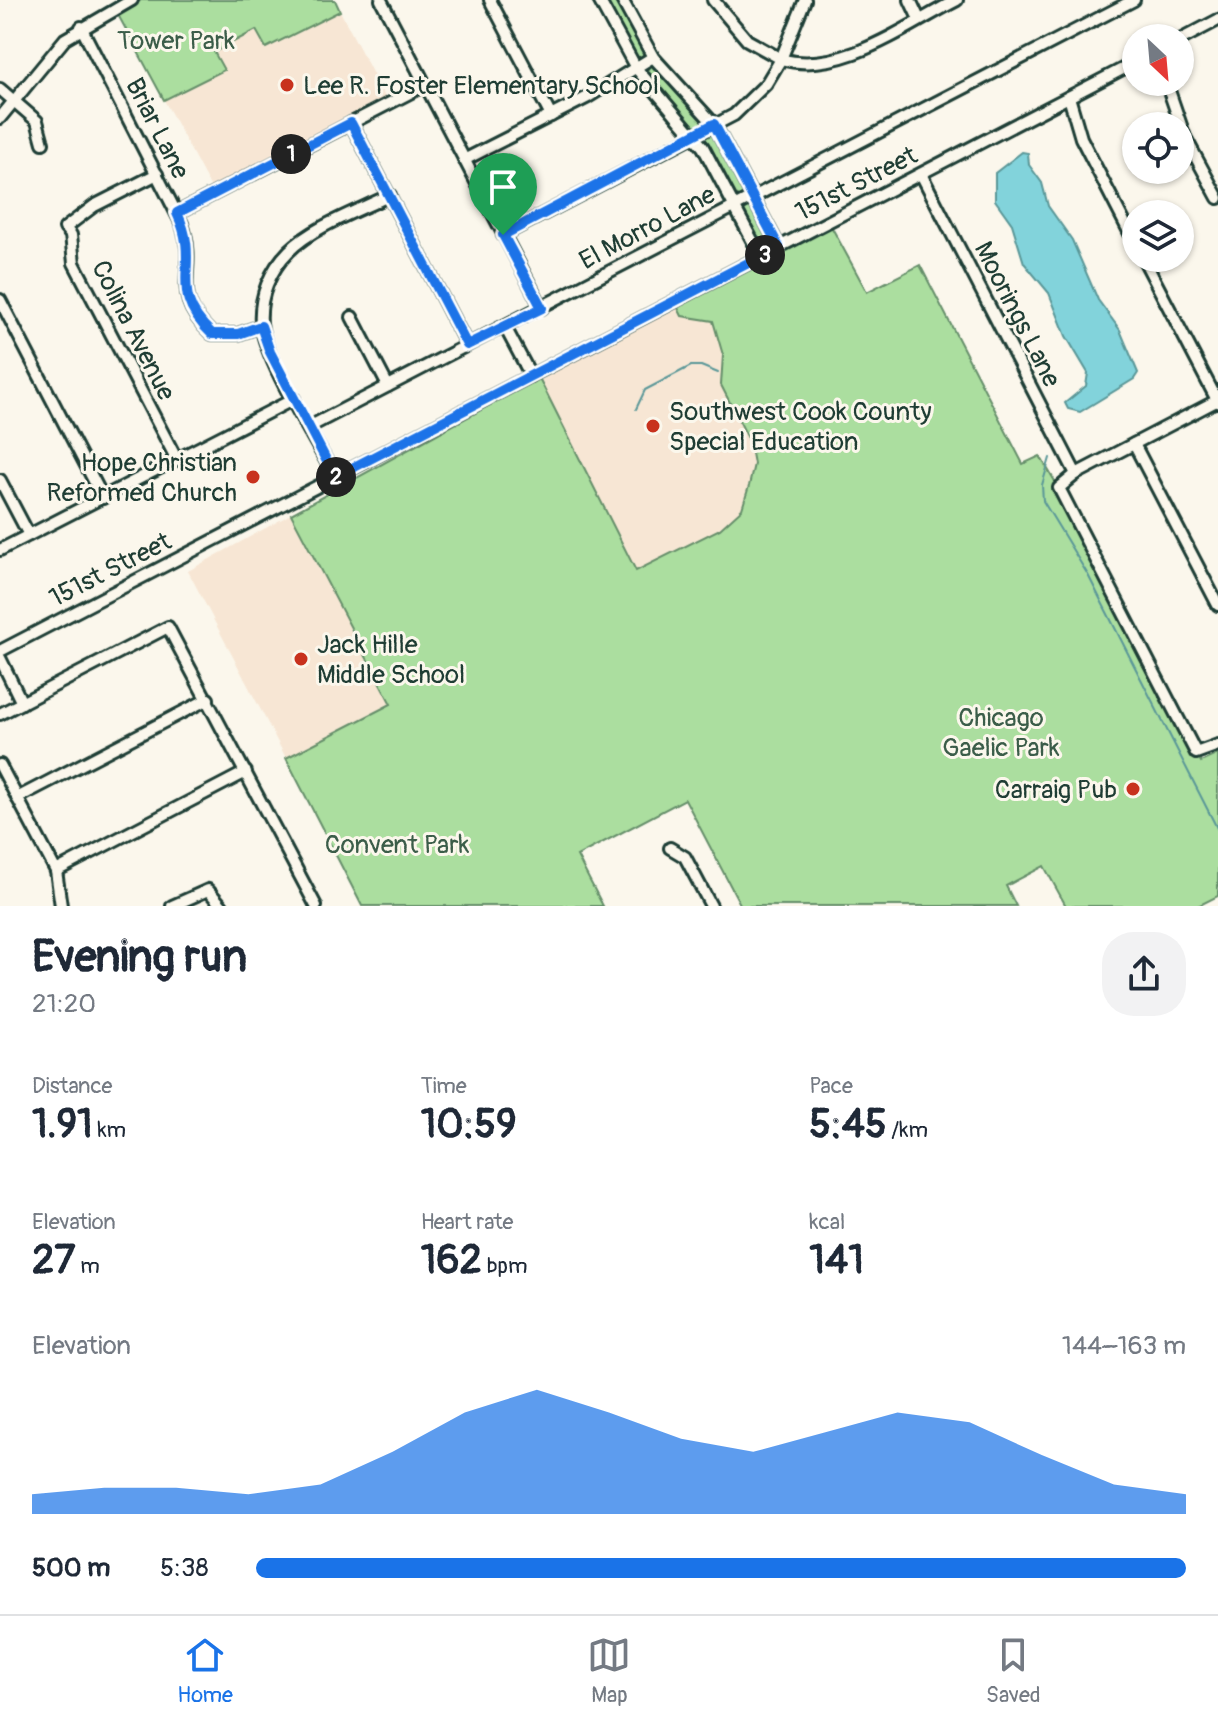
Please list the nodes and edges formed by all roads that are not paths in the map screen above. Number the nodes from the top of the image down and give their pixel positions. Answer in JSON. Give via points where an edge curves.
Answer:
{"nodes":[{"id":1,"x":132,"y":0,"type":"edge"},
{"id":2,"x":381,"y":0,"type":"edge"},
{"id":3,"x":490,"y":0,"type":"edge"},
{"id":4,"x":599,"y":0,"type":"edge"},
{"id":5,"x":622,"y":0,"type":"edge"},
{"id":6,"x":713,"y":0,"type":"edge"},
{"id":7,"x":805,"y":0,"type":"edge"},
{"id":8,"x":910,"y":0,"type":"edge"},
{"id":9,"x":957,"y":0,"type":"edge"},
{"id":10,"x":1134,"y":0,"type":"edge"},
{"id":11,"x":919,"y":19,"type":"junction"},
{"id":12,"x":1218,"y":20,"type":"edge"},
{"id":13,"x":81,"y":27,"type":"junction"},
{"id":14,"x":1194,"y":33,"type":"edge"},
{"id":15,"x":653,"y":57,"type":"junction"},
{"id":16,"x":781,"y":59,"type":"junction"},
{"id":17,"x":636,"y":68,"type":"junction"},
{"id":18,"x":1122,"y":69,"type":"edge"},
{"id":19,"x":423,"y":86,"type":"junction"},
{"id":20,"x":0,"y":89,"type":"edge"},
{"id":21,"x":1171,"y":96,"type":"edge"},
{"id":22,"x":1069,"y":97,"type":"junction"},
{"id":23,"x":14,"y":100,"type":"junction"},
{"id":24,"x":551,"y":116,"type":"junction"},
{"id":25,"x":0,"y":118,"type":"edge"},
{"id":26,"x":351,"y":123,"type":"junction"},
{"id":27,"x":714,"y":124,"type":"junction"},
{"id":28,"x":694,"y":135,"type":"junction"},
{"id":29,"x":43,"y":143,"type":"dead end"},
{"id":30,"x":464,"y":160,"type":"junction"},
{"id":31,"x":157,"y":174,"type":"junction"},
{"id":32,"x":921,"y":174,"type":"junction"},
{"id":33,"x":1217,"y":191,"type":"edge"},
{"id":34,"x":390,"y":195,"type":"junction"},
{"id":35,"x":753,"y":198,"type":"junction"},
{"id":36,"x":734,"y":206,"type":"junction"},
{"id":37,"x":177,"y":213,"type":"junction"},
{"id":38,"x":1122,"y":218,"type":"edge"},
{"id":39,"x":503,"y":235,"type":"junction"},
{"id":40,"x":779,"y":247,"type":"junction"},
{"id":41,"x":761,"y":257,"type":"junction"},
{"id":42,"x":1150,"y":272,"type":"edge"},
{"id":43,"x":0,"y":300,"type":"edge"},
{"id":44,"x":542,"y":308,"type":"junction"},
{"id":45,"x":352,"y":317,"type":"dead end"},
{"id":46,"x":261,"y":326,"type":"junction"},
{"id":47,"x":505,"y":327,"type":"junction"},
{"id":48,"x":467,"y":345,"type":"junction"},
{"id":49,"x":531,"y":376,"type":"junction"},
{"id":50,"x":388,"y":386,"type":"junction"},
{"id":51,"x":294,"y":399,"type":"junction"},
{"id":52,"x":1218,"y":401,"type":"edge"},
{"id":53,"x":309,"y":427,"type":"junction"},
{"id":54,"x":1134,"y":444,"type":"junction"},
{"id":55,"x":177,"y":460,"type":"junction"},
{"id":56,"x":1076,"y":474,"type":"junction"},
{"id":57,"x":335,"y":477,"type":"junction"},
{"id":58,"x":0,"y":480,"type":"edge"},
{"id":59,"x":103,"y":498,"type":"junction"},
{"id":60,"x":29,"y":535,"type":"junction"},
{"id":61,"x":0,"y":550,"type":"edge"},
{"id":62,"x":1218,"y":605,"type":"edge"},
{"id":63,"x":0,"y":651,"type":"edge"},
{"id":64,"x":0,"y":658,"type":"edge"},
{"id":65,"x":208,"y":699,"type":"junction"},
{"id":66,"x":22,"y":703,"type":"junction"},
{"id":67,"x":0,"y":714,"type":"edge"},
{"id":68,"x":1218,"y":745,"type":"edge"},
{"id":69,"x":0,"y":765,"type":"edge"},
{"id":70,"x":246,"y":772,"type":"junction"},
{"id":71,"x":17,"y":798,"type":"junction"},
{"id":72,"x":670,"y":848,"type":"dead end"},
{"id":73,"x":56,"y":871,"type":"junction"},
{"id":74,"x":61,"y":906,"type":"edge"},
{"id":75,"x":172,"y":906,"type":"edge"},
{"id":76,"x":222,"y":906,"type":"edge"},
{"id":77,"x":316,"y":906,"type":"edge"},
{"id":78,"x":711,"y":906,"type":"edge"}],
"edges":[{"from":1,"to":13,"type":"street"},
{"from":2,"to":19,"type":"street"},
{"from":3,"to":24,"type":"street"},
{"from":4,"to":17,"type":"street"},
{"from":5,"to":15,"type":"street"},
{"from":6,"to":16,"type":"street","via":[[747,40]]},
{"from":7,"to":16,"type":"street"},
{"from":8,"to":11,"type":"street"},
{"from":9,"to":11,"type":"street"},
{"from":10,"to":35,"type":"street","name":"El Morro Lane"},
{"from":11,"to":16,"type":"street","via":[[838,58],[804,63]]},
{"from":12,"to":14,"type":"street"},
{"from":13,"to":23,"type":"street","via":[[56,48]]},
{"from":13,"to":31,"type":"street","name":"Briar Lane"},
{"from":15,"to":17,"type":"street"},
{"from":15,"to":27,"type":"street"},
{"from":16,"to":27,"type":"street","via":[[749,103]]},
{"from":17,"to":24,"type":"street"},
{"from":17,"to":28,"type":"street"},
{"from":18,"to":22,"type":"street","name":"151st Street"},
{"from":19,"to":26,"type":"street"},
{"from":19,"to":30,"type":"street"},
{"from":20,"to":23,"type":"street"},
{"from":21,"to":33,"type":"street","via":[[1185,137]]},
{"from":22,"to":32,"type":"street","name":"151st Street"},
{"from":22,"to":38,"type":"street","via":[[1081,138]]},
{"from":23,"to":25,"type":"street"},
{"from":23,"to":29,"type":"street","via":[[37,121]]},
{"from":24,"to":30,"type":"street"},
{"from":26,"to":34,"type":"street"},
{"from":26,"to":37,"type":"street"},
{"from":27,"to":28,"type":"street"},
{"from":27,"to":35,"type":"street"},
{"from":28,"to":36,"type":"street"},
{"from":28,"to":39,"type":"street"},
{"from":30,"to":39,"type":"street"},
{"from":31,"to":37,"type":"street","name":"Briar Lane"},
{"from":31,"to":55,"type":"street","name":"Colina Avenue","via":[[94,206],[65,228],[71,235],[74,263]]},
{"from":32,"to":40,"type":"street","name":"151st Street"},
{"from":32,"to":56,"type":"street","name":"Moorings Lane"},
{"from":34,"to":46,"type":"street","via":[[290,250],[268,281]]},
{"from":34,"to":48,"type":"street"},
{"from":35,"to":36,"type":"street","name":"El Morro Lane"},
{"from":35,"to":40,"type":"street"},
{"from":36,"to":41,"type":"street"},
{"from":36,"to":44,"type":"street","name":"El Morro Lane"},
{"from":37,"to":46,"type":"street","name":"Briar Lane","via":[[189,246],[185,292],[191,312],[212,334],[238,334]]},
{"from":39,"to":44,"type":"street"},
{"from":40,"to":41,"type":"street","name":"151st Street"},
{"from":41,"to":49,"type":"street","name":"151st Street"},
{"from":42,"to":52,"type":"street"},
{"from":43,"to":59,"type":"street"},
{"from":44,"to":47,"type":"street","name":"El Morro Lane"},
{"from":45,"to":50,"type":"street"},
{"from":46,"to":51,"type":"street"},
{"from":47,"to":48,"type":"street","name":"El Morro Lane"},
{"from":47,"to":49,"type":"street"},
{"from":48,"to":50,"type":"street","name":"El Morro Lane"},
{"from":49,"to":57,"type":"street","name":"151st Street"},
{"from":50,"to":53,"type":"street","name":"El Morro Lane"},
{"from":51,"to":53,"type":"street"},
{"from":51,"to":55,"type":"street"},
{"from":52,"to":54,"type":"street"},
{"from":53,"to":57,"type":"street"},
{"from":54,"to":56,"type":"street"},
{"from":54,"to":62,"type":"street"},
{"from":55,"to":59,"type":"street"},
{"from":56,"to":68,"type":"street","via":[[1059,488],[1196,753]]},
{"from":57,"to":63,"type":"street","name":"151st Street"},
{"from":58,"to":60,"type":"street"},
{"from":59,"to":60,"type":"street"},
{"from":60,"to":61,"type":"street"},
{"from":64,"to":66,"type":"street"},
{"from":65,"to":66,"type":"street","via":[[168,627]]},
{"from":65,"to":70,"type":"street"},
{"from":65,"to":71,"type":"street"},
{"from":66,"to":67,"type":"street"},
{"from":69,"to":71,"type":"street"},
{"from":70,"to":73,"type":"street"},
{"from":70,"to":77,"type":"street"},
{"from":71,"to":73,"type":"street"},
{"from":72,"to":78,"type":"street","via":[[685,857]]},
{"from":73,"to":74,"type":"street"},
{"from":75,"to":76,"type":"street","via":[[208,890]]}]}
